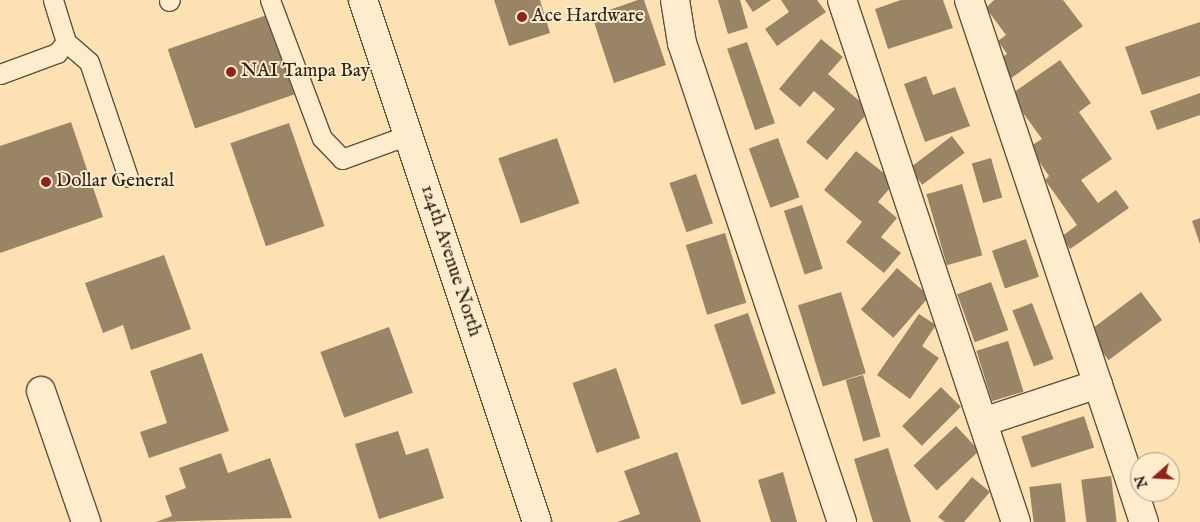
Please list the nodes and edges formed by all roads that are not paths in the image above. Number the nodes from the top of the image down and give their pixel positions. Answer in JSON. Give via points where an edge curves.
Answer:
{"nodes":[{"id":1,"x":53,"y":0,"type":"edge"},
{"id":2,"x":270,"y":0,"type":"edge"},
{"id":3,"x":363,"y":0,"type":"edge"},
{"id":4,"x":674,"y":0,"type":"edge"},
{"id":5,"x":842,"y":0,"type":"edge"},
{"id":6,"x":969,"y":0,"type":"edge"},
{"id":7,"x":66,"y":42,"type":"junction"},
{"id":8,"x":0,"y":74,"type":"edge"},
{"id":9,"x":408,"y":135,"type":"junction"},
{"id":10,"x":128,"y":176,"type":"dead end"},
{"id":11,"x":1098,"y":384,"type":"junction"},
{"id":12,"x":42,"y":391,"type":"dead end"},
{"id":13,"x":983,"y":422,"type":"junction"},
{"id":14,"x":86,"y":522,"type":"edge"},
{"id":15,"x":537,"y":522,"type":"edge"},
{"id":16,"x":842,"y":522,"type":"edge"},
{"id":17,"x":1016,"y":522,"type":"edge"},
{"id":18,"x":1144,"y":522,"type":"edge"}],
"edges":[{"from":1,"to":7,"type":"lane"},
{"from":2,"to":9,"type":"lane","via":[[322,138],[342,159]]},
{"from":3,"to":9,"type":"street","name":"124th Avenue North"},
{"from":4,"to":16,"type":"street","via":[[682,43]]},
{"from":5,"to":13,"type":"street"},
{"from":6,"to":11,"type":"street"},
{"from":7,"to":8,"type":"lane","via":[[56,53]]},
{"from":7,"to":10,"type":"lane","via":[[89,62]]},
{"from":9,"to":15,"type":"street","name":"124th Avenue North"},
{"from":11,"to":13,"type":"street"},
{"from":11,"to":18,"type":"street"},
{"from":12,"to":14,"type":"street"},
{"from":13,"to":17,"type":"street"}]}
